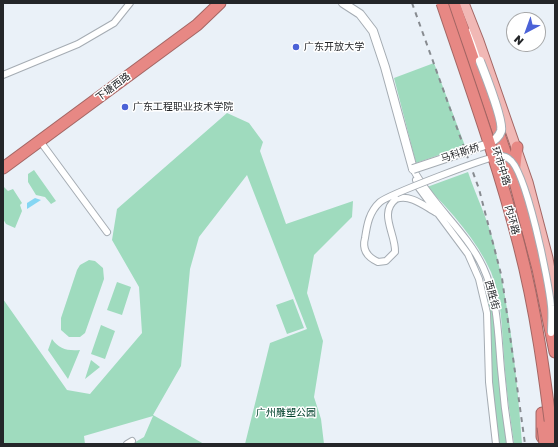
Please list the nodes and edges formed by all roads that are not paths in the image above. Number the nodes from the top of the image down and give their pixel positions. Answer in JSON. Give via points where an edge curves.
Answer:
{"nodes":[{"id":1,"x":130,"y":3,"type":"edge"},
{"id":2,"x":212,"y":3,"type":"edge"},
{"id":3,"x":220,"y":3,"type":"edge"},
{"id":4,"x":343,"y":3,"type":"edge"},
{"id":5,"x":435,"y":3,"type":"edge"},
{"id":6,"x":438,"y":3,"type":"edge"},
{"id":7,"x":442,"y":3,"type":"edge"},
{"id":8,"x":446,"y":3,"type":"edge"},
{"id":9,"x":454,"y":3,"type":"edge"},
{"id":10,"x":465,"y":6,"type":"edge"},
{"id":11,"x":3,"y":75,"type":"edge"},
{"id":12,"x":40,"y":141,"type":"junction"},
{"id":13,"x":517,"y":147,"type":"junction"},
{"id":14,"x":3,"y":160,"type":"edge"},
{"id":15,"x":3,"y":168,"type":"edge"},
{"id":16,"x":413,"y":169,"type":"junction"},
{"id":17,"x":514,"y":178,"type":"junction"},
{"id":18,"x":440,"y":215,"type":"junction"},
{"id":19,"x":107,"y":232,"type":"dead end"},
{"id":20,"x":555,"y":299,"type":"edge"},
{"id":21,"x":554,"y":338,"type":"edge"},
{"id":22,"x":555,"y":427,"type":"edge"},
{"id":23,"x":496,"y":444,"type":"edge"},
{"id":24,"x":510,"y":444,"type":"edge"},
{"id":25,"x":544,"y":444,"type":"edge"},
{"id":26,"x":548,"y":444,"type":"edge"},
{"id":27,"x":553,"y":444,"type":"edge"}],
"edges":[{"from":1,"to":11,"type":"street","via":[[114,23],[78,44]]},
{"from":2,"to":14,"type":"highway","name":"下塘西路","via":[[191,22]]},
{"from":3,"to":12,"type":"highway","name":"下塘西路","via":[[197,25]]},
{"from":4,"to":16,"type":"street","name":"西胜街","via":[[360,14],[373,30]]},
{"from":5,"to":25,"type":"highway","name":"内环路","bridge":true,"via":[[510,235],[529,326]]},
{"from":6,"to":26,"type":"highway","via":[[493,165],[511,231],[535,343]]},
{"from":7,"to":27,"type":"highway","name":"内环路","bridge":true,"via":[[500,176],[519,246],[538,335]]},
{"from":8,"to":22,"type":"highway","name":"环市中路","via":[[506,182],[526,254],[544,339]]},
{"from":9,"to":17,"type":"highway","name":"环市中路"},
{"from":10,"to":13,"type":"main road"},
{"from":10,"to":16,"type":"street","name":"马科斯桥","bridge":true,"via":[[480,62],[501,122],[500,133],[488,144]]},
{"from":12,"to":15,"type":"highway","name":"下塘西路"},
{"from":12,"to":19,"type":"street"},
{"from":13,"to":17,"type":"highway"},
{"from":13,"to":20,"type":"main road","via":[[541,226]]},
{"from":16,"to":18,"type":"street","name":"西胜街","via":[[419,188]]},
{"from":16,"to":24,"type":"street","name":"西胜街","via":[[427,192],[477,256],[487,277],[497,313]]},
{"from":17,"to":21,"type":"highway","name":"环市中路"},
{"from":18,"to":21,"type":"street","bridge":true,"via":[[414,200],[402,197],[396,199],[387,210],[387,219],[395,241],[395,252],[386,261],[378,262],[365,251],[368,220],[383,200],[489,159],[500,156],[510,160],[520,174],[539,242],[551,305]]},
{"from":18,"to":23,"type":"street","name":"西胜街","via":[[471,259],[485,303],[489,382]]}]}
